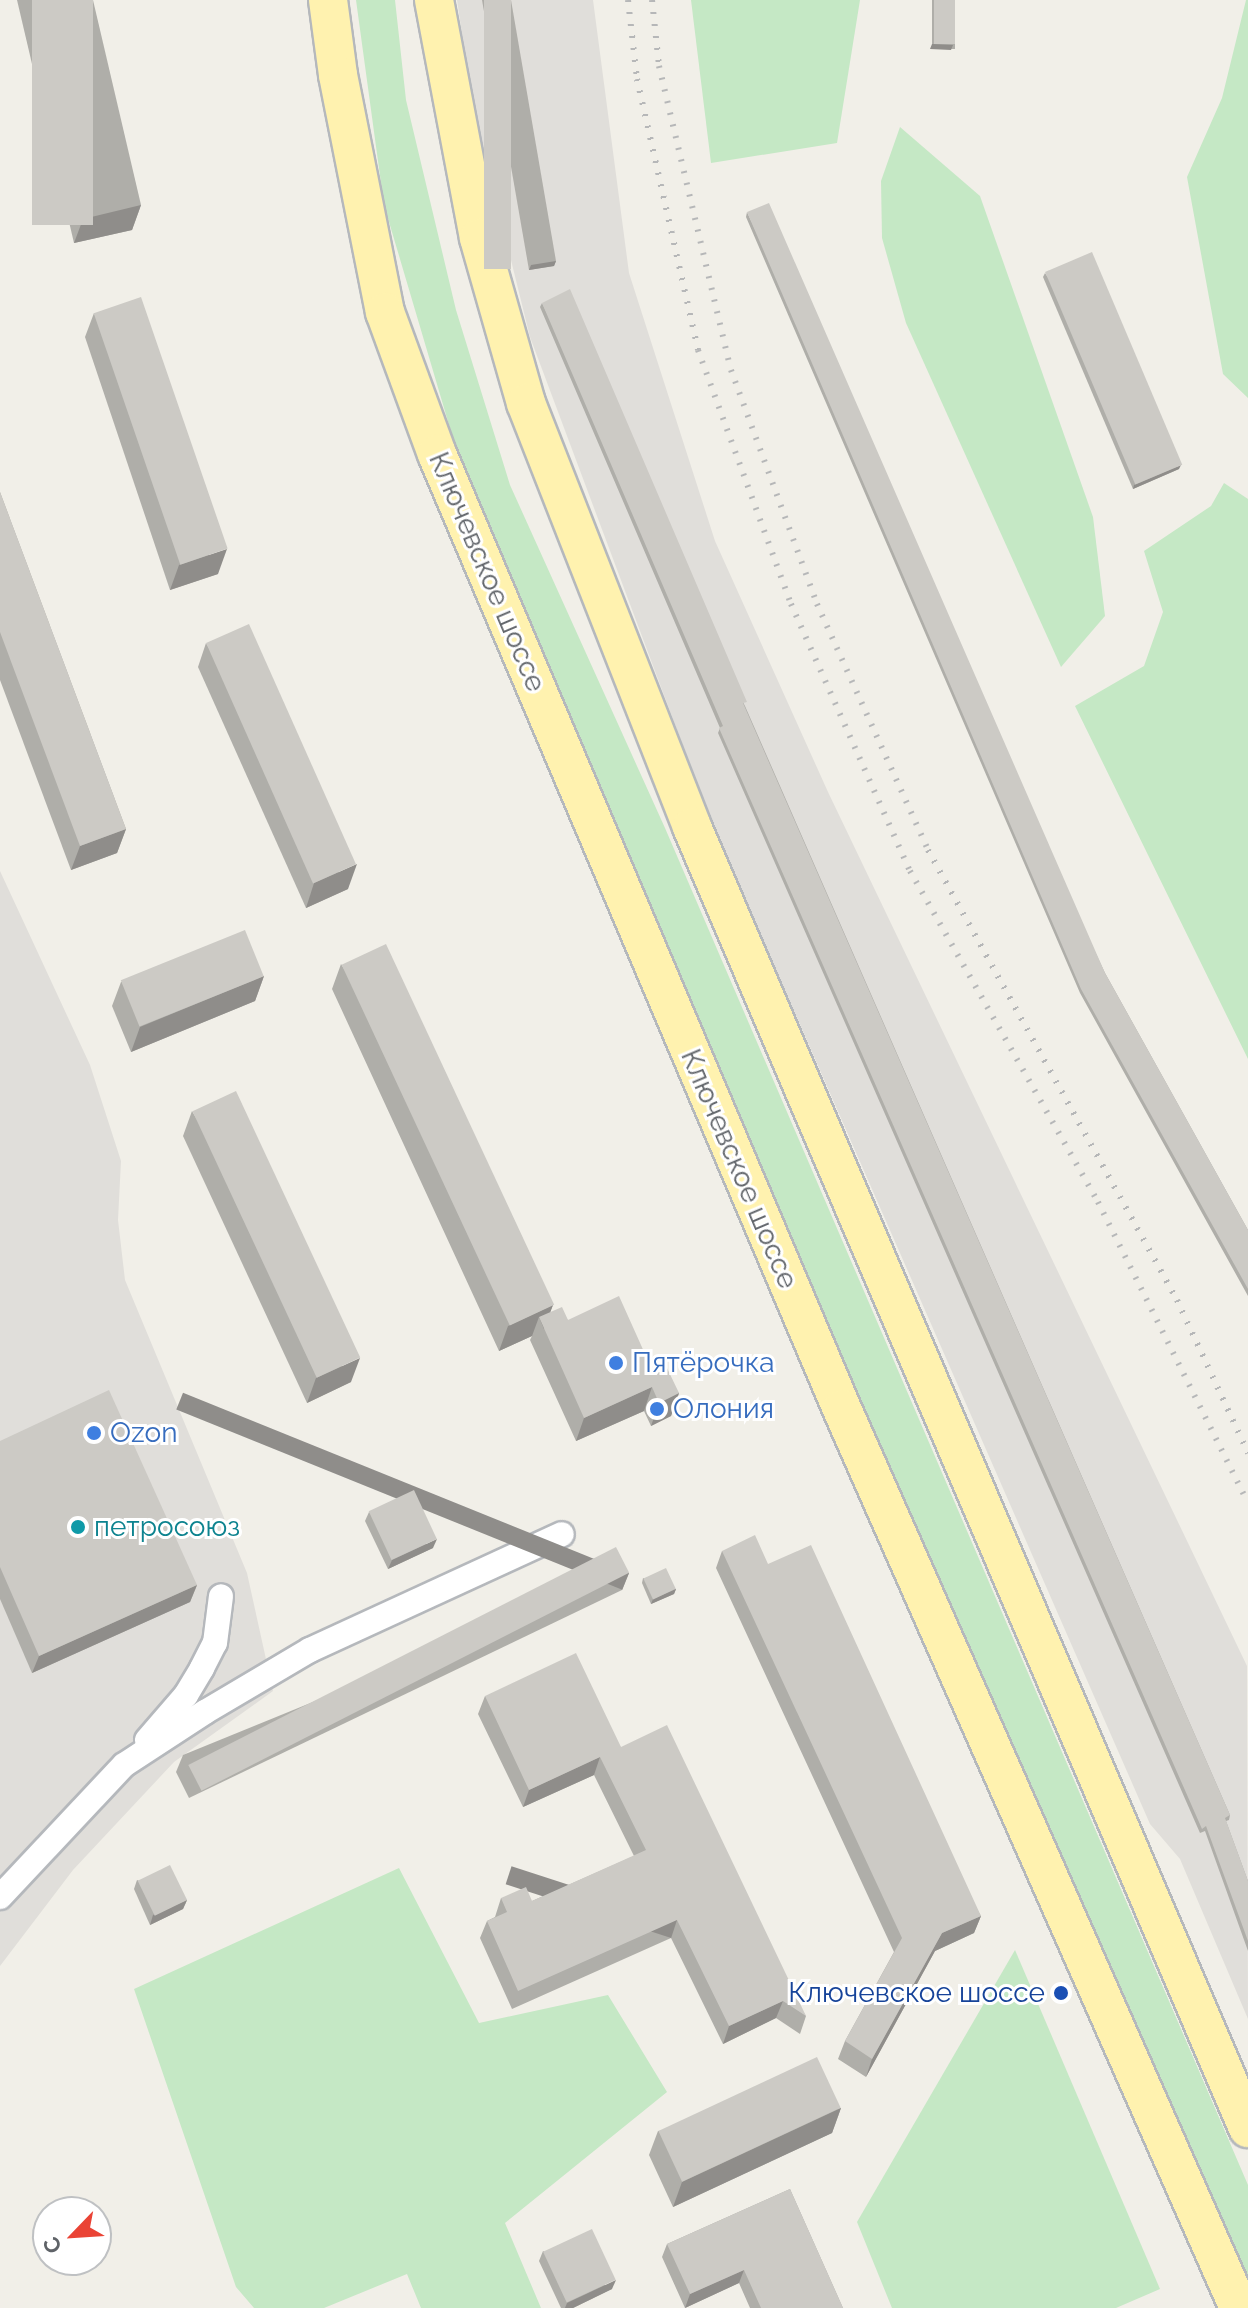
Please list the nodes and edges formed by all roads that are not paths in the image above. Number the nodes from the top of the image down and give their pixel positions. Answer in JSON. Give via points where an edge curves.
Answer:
{"nodes":[{"id":1,"x":328,"y":0,"type":"edge"},
{"id":2,"x":434,"y":0,"type":"edge"},
{"id":3,"x":562,"y":1534,"type":"dead end"},
{"id":4,"x":221,"y":1596,"type":"dead end"},
{"id":5,"x":124,"y":1765,"type":"junction"},
{"id":6,"x":0,"y":1897,"type":"edge"},
{"id":7,"x":1248,"y":2128,"type":"edge"},
{"id":8,"x":1239,"y":2308,"type":"edge"}],
"edges":[{"from":1,"to":8,"type":"main road","name":"Ключевское шоссе","via":[[385,312],[437,454],[849,1423]]},
{"from":2,"to":7,"type":"main road","via":[[479,238],[526,403],[692,827]]},
{"from":3,"to":5,"type":"street","via":[[310,1650]]},
{"from":4,"to":5,"type":"street","via":[[215,1643],[186,1695]]},
{"from":5,"to":6,"type":"street"}]}
